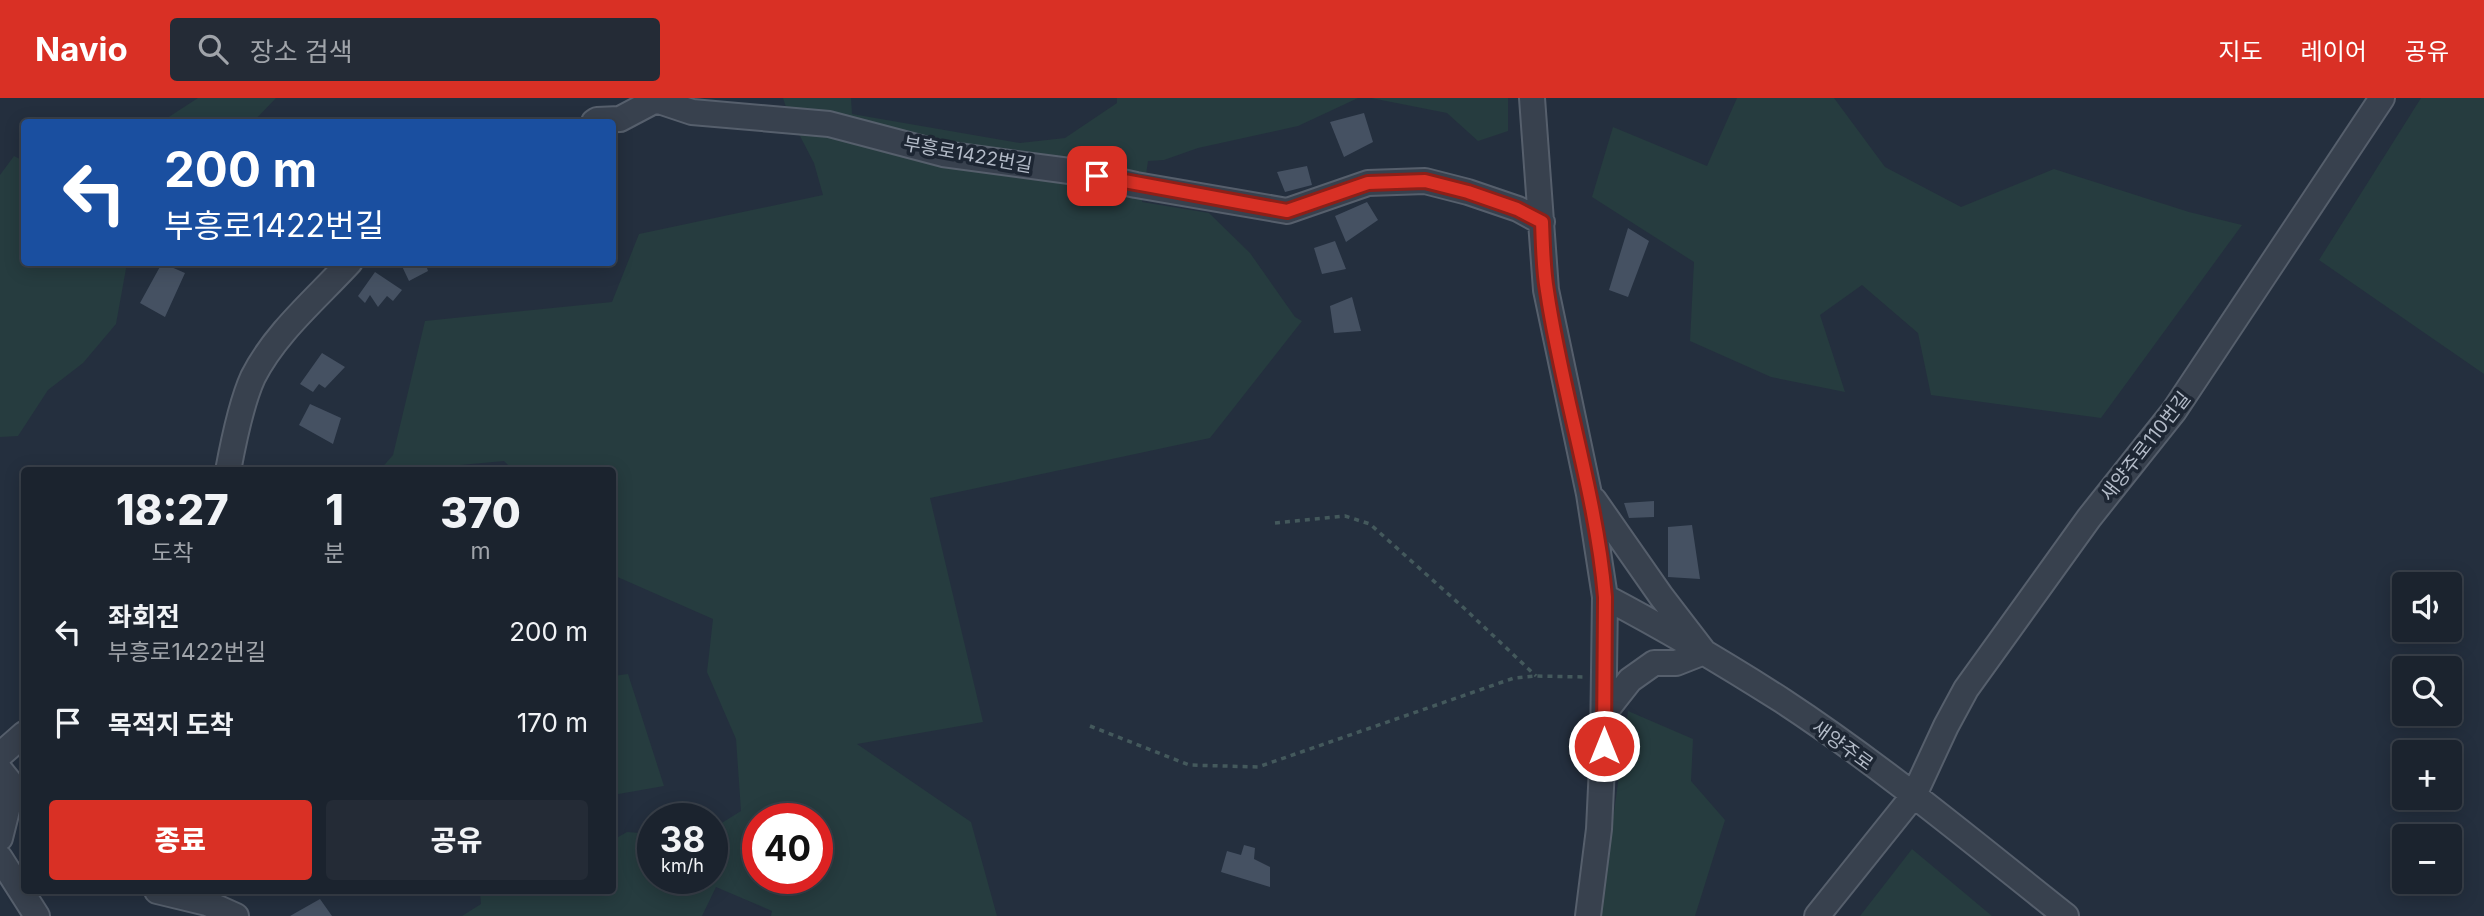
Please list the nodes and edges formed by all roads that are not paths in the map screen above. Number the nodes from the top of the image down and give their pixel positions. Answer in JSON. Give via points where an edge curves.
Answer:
{"nodes":[{"id":1,"x":1532,"y":98,"type":"edge"},
{"id":2,"x":2382,"y":98,"type":"edge"},
{"id":3,"x":616,"y":119,"type":"edge"},
{"id":4,"x":1542,"y":222,"type":"junction"},
{"id":5,"x":346,"y":266,"type":"edge"},
{"id":6,"x":229,"y":467,"type":"edge"},
{"id":7,"x":1589,"y":494,"type":"junction"},
{"id":8,"x":1605,"y":597,"type":"junction"},
{"id":9,"x":1704,"y":652,"type":"junction"},
{"id":10,"x":1604,"y":713,"type":"junction"},
{"id":11,"x":21,"y":737,"type":"edge"},
{"id":12,"x":0,"y":755,"type":"edge"},
{"id":13,"x":0,"y":770,"type":"edge"},
{"id":14,"x":1914,"y":795,"type":"junction"},
{"id":15,"x":0,"y":838,"type":"edge"},
{"id":16,"x":0,"y":857,"type":"edge"},
{"id":17,"x":21,"y":860,"type":"edge"},
{"id":18,"x":21,"y":890,"type":"edge"},
{"id":19,"x":23,"y":894,"type":"edge"},
{"id":20,"x":170,"y":894,"type":"edge"},
{"id":21,"x":37,"y":916,"type":"edge"},
{"id":22,"x":236,"y":916,"type":"edge"},
{"id":23,"x":1588,"y":916,"type":"edge"},
{"id":24,"x":1816,"y":916,"type":"edge"},
{"id":25,"x":2066,"y":916,"type":"edge"}],
"edges":[{"from":1,"to":4,"type":"street"},
{"from":2,"to":14,"type":"street","name":"새양주로110번길","via":[[2174,411],[2089,518],[1966,689]]},
{"from":3,"to":4,"type":"street","name":"부흥로1422번길","via":[[656,100],[692,112],[829,124],[943,154],[1077,172],[1287,211],[1368,183],[1425,181],[1517,209]]},
{"from":4,"to":7,"type":"street","via":[[1546,290]]},
{"from":5,"to":6,"type":"street","via":[[278,340],[253,378]]},
{"from":7,"to":8,"type":"street"},
{"from":7,"to":9,"type":"street"},
{"from":8,"to":9,"type":"street","name":"새양주로"},
{"from":8,"to":10,"type":"street"},
{"from":9,"to":10,"type":"street","via":[[1676,663],[1654,663],[1630,680]]},
{"from":9,"to":14,"type":"street","name":"새양주로","via":[[1785,702]]},
{"from":10,"to":23,"type":"street","via":[[1599,829]]},
{"from":11,"to":12,"type":"street"},
{"from":13,"to":15,"type":"street","via":[[13,786]]},
{"from":14,"to":24,"type":"street","name":"새양주로110번길"},
{"from":14,"to":25,"type":"street","name":"새양주로"},
{"from":16,"to":17,"type":"street"},
{"from":16,"to":18,"type":"street"},
{"from":19,"to":21,"type":"street"},
{"from":20,"to":22,"type":"street","via":[[208,903]]}]}
